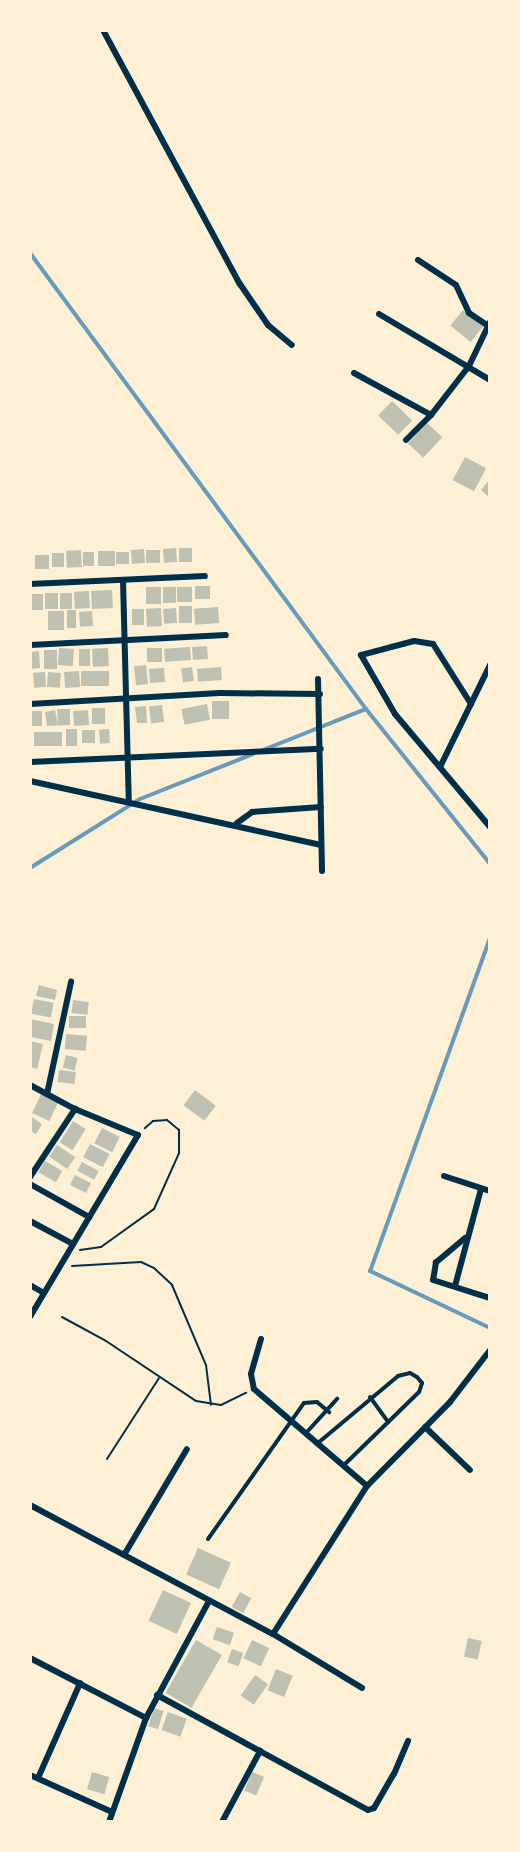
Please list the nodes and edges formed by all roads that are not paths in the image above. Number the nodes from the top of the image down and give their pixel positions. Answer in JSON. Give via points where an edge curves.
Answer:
{"nodes":[{"id":1,"x":103,"y":30,"type":"edge"},
{"id":2,"x":418,"y":260,"type":"dead end"},
{"id":3,"x":379,"y":314,"type":"dead end"},
{"id":4,"x":489,"y":324,"type":"edge"},
{"id":5,"x":292,"y":345,"type":"dead end"},
{"id":6,"x":469,"y":366,"type":"junction"},
{"id":7,"x":354,"y":374,"type":"dead end"},
{"id":8,"x":490,"y":380,"type":"edge"},
{"id":9,"x":431,"y":415,"type":"junction"},
{"id":10,"x":406,"y":440,"type":"dead end"},
{"id":11,"x":205,"y":576,"type":"dead end"},
{"id":12,"x":123,"y":580,"type":"junction"},
{"id":13,"x":30,"y":584,"type":"edge"},
{"id":14,"x":226,"y":635,"type":"dead end"},
{"id":15,"x":124,"y":638,"type":"junction"},
{"id":16,"x":30,"y":645,"type":"edge"},
{"id":17,"x":490,"y":665,"type":"edge"},
{"id":18,"x":318,"y":679,"type":"dead end"},
{"id":19,"x":320,"y":694,"type":"junction"},
{"id":20,"x":126,"y":699,"type":"junction"},
{"id":21,"x":30,"y":704,"type":"edge"},
{"id":22,"x":471,"y":704,"type":"junction"},
{"id":23,"x":321,"y":749,"type":"junction"},
{"id":24,"x":127,"y":758,"type":"junction"},
{"id":25,"x":30,"y":762,"type":"edge"},
{"id":26,"x":440,"y":767,"type":"junction"},
{"id":27,"x":30,"y":781,"type":"edge"},
{"id":28,"x":132,"y":802,"type":"junction"},
{"id":29,"x":321,"y":807,"type":"junction"},
{"id":30,"x":237,"y":823,"type":"junction"},
{"id":31,"x":490,"y":827,"type":"edge"},
{"id":32,"x":321,"y":845,"type":"junction"},
{"id":33,"x":322,"y":871,"type":"dead end"},
{"id":34,"x":71,"y":982,"type":"dead end"},
{"id":35,"x":30,"y":1085,"type":"edge"},
{"id":36,"x":47,"y":1094,"type":"junction"},
{"id":37,"x":75,"y":1109,"type":"junction"},
{"id":38,"x":444,"y":1176,"type":"dead end"},
{"id":39,"x":30,"y":1177,"type":"edge"},
{"id":40,"x":30,"y":1184,"type":"edge"},
{"id":41,"x":481,"y":1189,"type":"junction"},
{"id":42,"x":490,"y":1191,"type":"edge"},
{"id":43,"x":89,"y":1216,"type":"junction"},
{"id":44,"x":30,"y":1221,"type":"edge"},
{"id":45,"x":465,"y":1238,"type":"junction"},
{"id":46,"x":73,"y":1244,"type":"junction"},
{"id":47,"x":30,"y":1285,"type":"edge"},
{"id":48,"x":455,"y":1286,"type":"junction"},
{"id":49,"x":44,"y":1293,"type":"junction"},
{"id":50,"x":490,"y":1298,"type":"edge"},
{"id":51,"x":30,"y":1317,"type":"edge"},
{"id":52,"x":261,"y":1339,"type":"dead end"},
{"id":53,"x":490,"y":1350,"type":"edge"},
{"id":54,"x":370,"y":1396,"type":"junction"},
{"id":55,"x":337,"y":1399,"type":"dead end"},
{"id":56,"x":329,"y":1412,"type":"junction"},
{"id":57,"x":290,"y":1419,"type":"junction"},
{"id":58,"x":388,"y":1422,"type":"junction"},
{"id":59,"x":425,"y":1427,"type":"junction"},
{"id":60,"x":307,"y":1432,"type":"junction"},
{"id":61,"x":318,"y":1443,"type":"junction"},
{"id":62,"x":187,"y":1449,"type":"dead end"},
{"id":63,"x":344,"y":1465,"type":"junction"},
{"id":64,"x":470,"y":1470,"type":"dead end"},
{"id":65,"x":367,"y":1486,"type":"junction"},
{"id":66,"x":30,"y":1505,"type":"edge"},
{"id":67,"x":208,"y":1539,"type":"dead end"},
{"id":68,"x":124,"y":1555,"type":"junction"},
{"id":69,"x":209,"y":1601,"type":"junction"},
{"id":70,"x":273,"y":1634,"type":"junction"},
{"id":71,"x":30,"y":1659,"type":"edge"},
{"id":72,"x":80,"y":1683,"type":"junction"},
{"id":73,"x":362,"y":1688,"type":"dead end"},
{"id":74,"x":157,"y":1695,"type":"junction"},
{"id":75,"x":146,"y":1718,"type":"junction"},
{"id":76,"x":408,"y":1741,"type":"dead end"},
{"id":77,"x":260,"y":1751,"type":"junction"},
{"id":78,"x":30,"y":1775,"type":"edge"},
{"id":79,"x":38,"y":1778,"type":"junction"},
{"id":80,"x":112,"y":1812,"type":"junction"},
{"id":81,"x":109,"y":1822,"type":"edge"},
{"id":82,"x":222,"y":1822,"type":"edge"}],
"edges":[{"from":1,"to":5,"type":"street","via":[[240,284],[268,325]]},
{"from":2,"to":4,"type":"street","via":[[456,285],[469,313]]},
{"from":3,"to":6,"type":"street"},
{"from":4,"to":6,"type":"street"},
{"from":6,"to":8,"type":"street"},
{"from":6,"to":9,"type":"street"},
{"from":7,"to":9,"type":"street"},
{"from":9,"to":10,"type":"street"},
{"from":11,"to":12,"type":"street"},
{"from":12,"to":13,"type":"street"},
{"from":12,"to":15,"type":"street"},
{"from":14,"to":15,"type":"street"},
{"from":15,"to":16,"type":"street"},
{"from":15,"to":20,"type":"street"},
{"from":17,"to":22,"type":"street"},
{"from":18,"to":19,"type":"street"},
{"from":19,"to":20,"type":"street","via":[[220,693]]},
{"from":19,"to":23,"type":"street"},
{"from":20,"to":21,"type":"street"},
{"from":20,"to":24,"type":"street"},
{"from":22,"to":26,"type":"street"},
{"from":22,"to":26,"type":"street","via":[[433,644],[414,641],[361,655],[395,714]]},
{"from":23,"to":24,"type":"street"},
{"from":23,"to":29,"type":"street"},
{"from":24,"to":25,"type":"street"},
{"from":24,"to":28,"type":"street"},
{"from":26,"to":31,"type":"street"},
{"from":27,"to":28,"type":"street"},
{"from":28,"to":30,"type":"street"},
{"from":29,"to":30,"type":"street","via":[[252,812]]},
{"from":29,"to":32,"type":"street"},
{"from":30,"to":32,"type":"street"},
{"from":32,"to":33,"type":"street"},
{"from":34,"to":36,"type":"street"},
{"from":35,"to":36,"type":"street"},
{"from":36,"to":37,"type":"street"},
{"from":37,"to":39,"type":"street"},
{"from":37,"to":43,"type":"street","via":[[138,1135]]},
{"from":38,"to":41,"type":"street"},
{"from":40,"to":43,"type":"street"},
{"from":41,"to":42,"type":"street"},
{"from":41,"to":45,"type":"street"},
{"from":43,"to":46,"type":"street"},
{"from":44,"to":46,"type":"street"},
{"from":45,"to":48,"type":"street"},
{"from":45,"to":48,"type":"street","via":[[448,1248],[432,1271],[433,1280]]},
{"from":46,"to":49,"type":"street"},
{"from":47,"to":49,"type":"street"},
{"from":48,"to":50,"type":"street"},
{"from":49,"to":51,"type":"street"},
{"from":52,"to":57,"type":"street","via":[[251,1374],[254,1389]]},
{"from":53,"to":59,"type":"street"},
{"from":54,"to":58,"type":"lane"},
{"from":54,"to":58,"type":"lane","via":[[398,1376],[410,1373],[422,1383],[420,1392]]},
{"from":54,"to":61,"type":"lane"},
{"from":55,"to":56,"type":"lane"},
{"from":56,"to":57,"type":"lane","via":[[309,1401]]},
{"from":56,"to":60,"type":"lane"},
{"from":57,"to":60,"type":"street"},
{"from":57,"to":67,"type":"lane"},
{"from":58,"to":63,"type":"lane"},
{"from":59,"to":64,"type":"street"},
{"from":59,"to":65,"type":"street"},
{"from":60,"to":61,"type":"street"},
{"from":61,"to":63,"type":"street"},
{"from":62,"to":68,"type":"street"},
{"from":63,"to":65,"type":"street"},
{"from":65,"to":70,"type":"street"},
{"from":66,"to":68,"type":"street"},
{"from":68,"to":69,"type":"street"},
{"from":69,"to":70,"type":"street"},
{"from":69,"to":74,"type":"street"},
{"from":70,"to":73,"type":"street"},
{"from":71,"to":72,"type":"street"},
{"from":72,"to":75,"type":"street"},
{"from":72,"to":79,"type":"street"},
{"from":74,"to":75,"type":"street"},
{"from":74,"to":77,"type":"street"},
{"from":75,"to":80,"type":"street"},
{"from":76,"to":77,"type":"street","via":[[394,1774],[370,1810]]},
{"from":77,"to":82,"type":"street"},
{"from":78,"to":79,"type":"street"},
{"from":79,"to":80,"type":"street"},
{"from":80,"to":81,"type":"street"}]}
